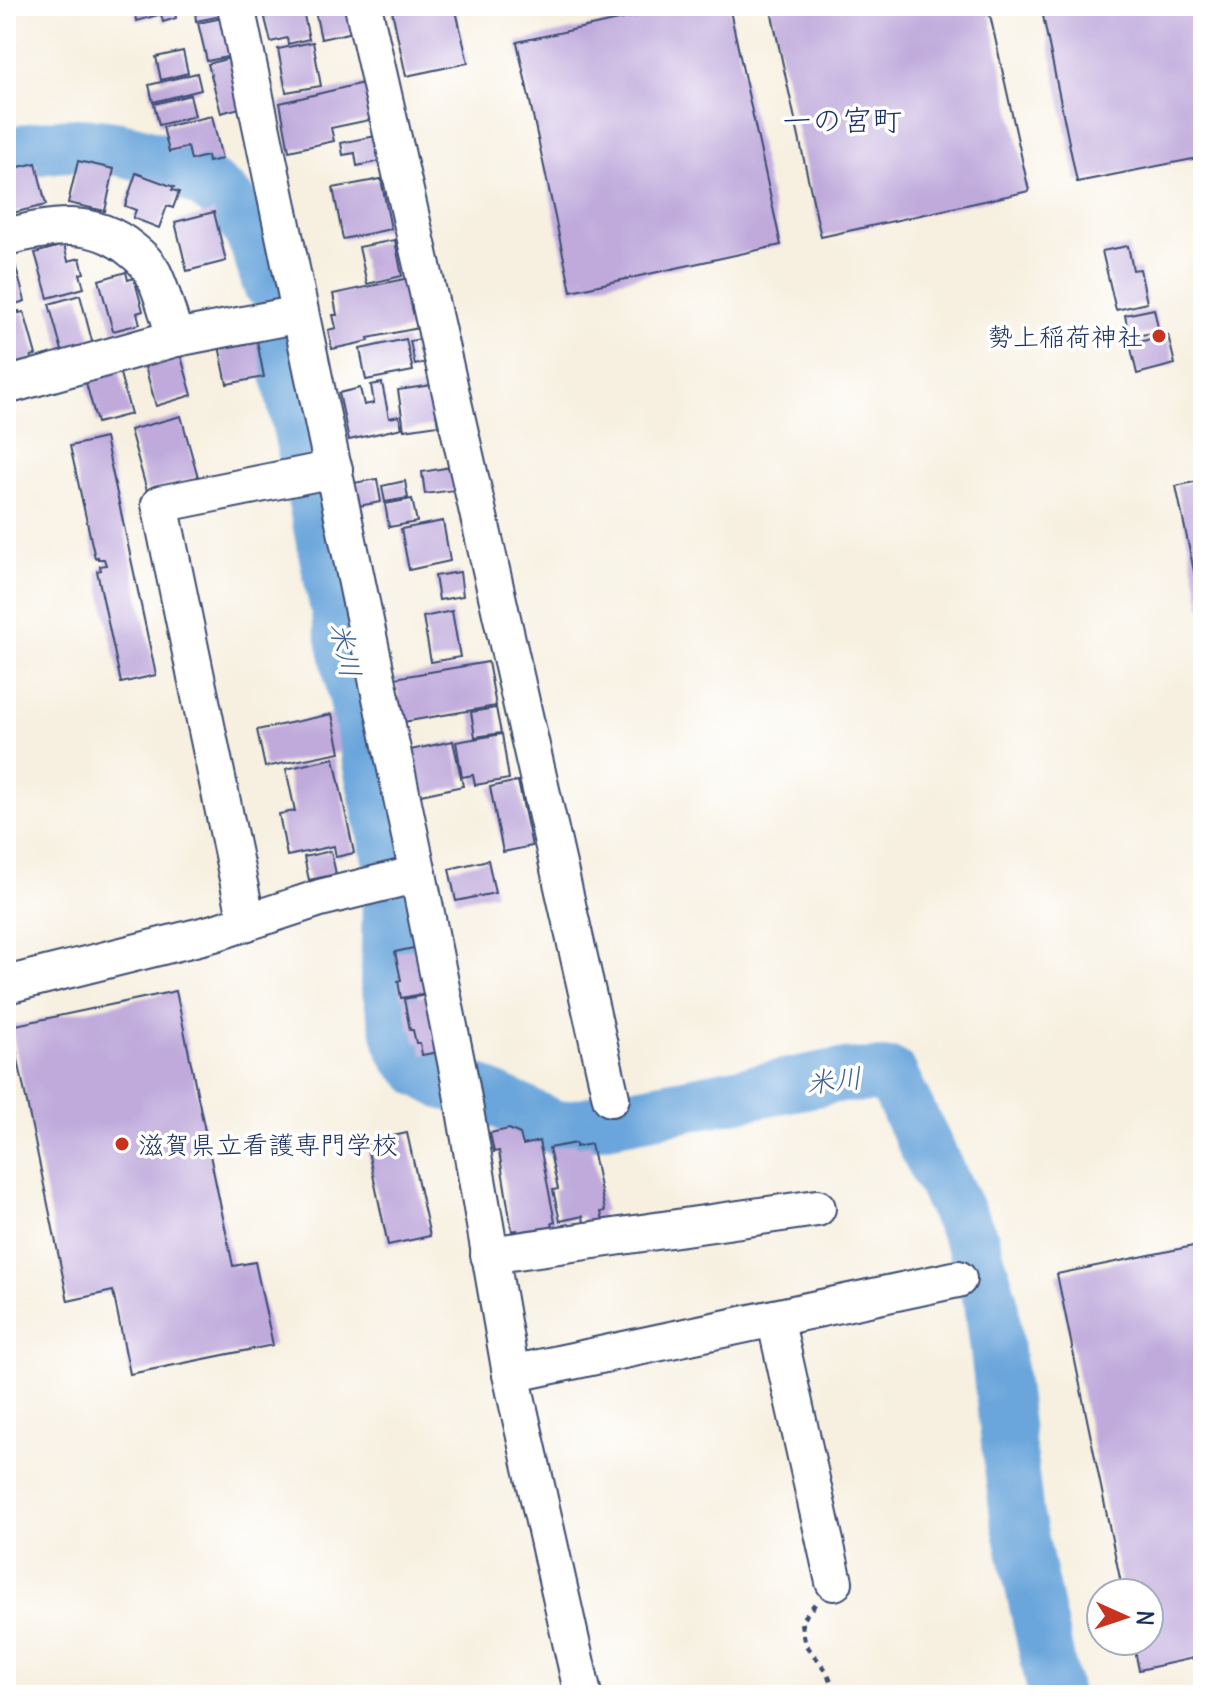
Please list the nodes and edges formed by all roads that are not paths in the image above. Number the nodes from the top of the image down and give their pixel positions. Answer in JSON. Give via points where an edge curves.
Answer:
{"nodes":[{"id":1,"x":236,"y":6,"type":"edge"},
{"id":2,"x":363,"y":6,"type":"edge"},
{"id":3,"x":6,"y":237,"type":"edge"},
{"id":4,"x":300,"y":314,"type":"junction"},
{"id":5,"x":176,"y":338,"type":"junction"},
{"id":6,"x":6,"y":386,"type":"edge"},
{"id":7,"x":334,"y":469,"type":"junction"},
{"id":8,"x":418,"y":874,"type":"junction"},
{"id":9,"x":247,"y":922,"type":"junction"},
{"id":10,"x":6,"y":985,"type":"edge"},
{"id":11,"x":611,"y":1098,"type":"dead end"},
{"id":12,"x":817,"y":1208,"type":"dead end"},
{"id":13,"x":489,"y":1255,"type":"junction"},
{"id":14,"x":958,"y":1279,"type":"dead end"},
{"id":15,"x":775,"y":1318,"type":"junction"},
{"id":16,"x":511,"y":1374,"type":"junction"},
{"id":17,"x":834,"y":1582,"type":"road end"},
{"id":18,"x":583,"y":1695,"type":"edge"}],
"edges":[{"from":1,"to":4,"type":"street"},
{"from":2,"to":11,"type":"street"},
{"from":3,"to":5,"type":"street","via":[[76,226],[127,245],[152,271]]},
{"from":4,"to":5,"type":"street"},
{"from":4,"to":7,"type":"street"},
{"from":5,"to":6,"type":"street"},
{"from":7,"to":8,"type":"street"},
{"from":7,"to":9,"type":"street","via":[[160,504]]},
{"from":8,"to":9,"type":"street"},
{"from":8,"to":13,"type":"street"},
{"from":9,"to":10,"type":"street"},
{"from":12,"to":13,"type":"street"},
{"from":13,"to":16,"type":"street"},
{"from":14,"to":15,"type":"street"},
{"from":15,"to":16,"type":"street"},
{"from":15,"to":17,"type":"street"},
{"from":16,"to":18,"type":"street"}]}
